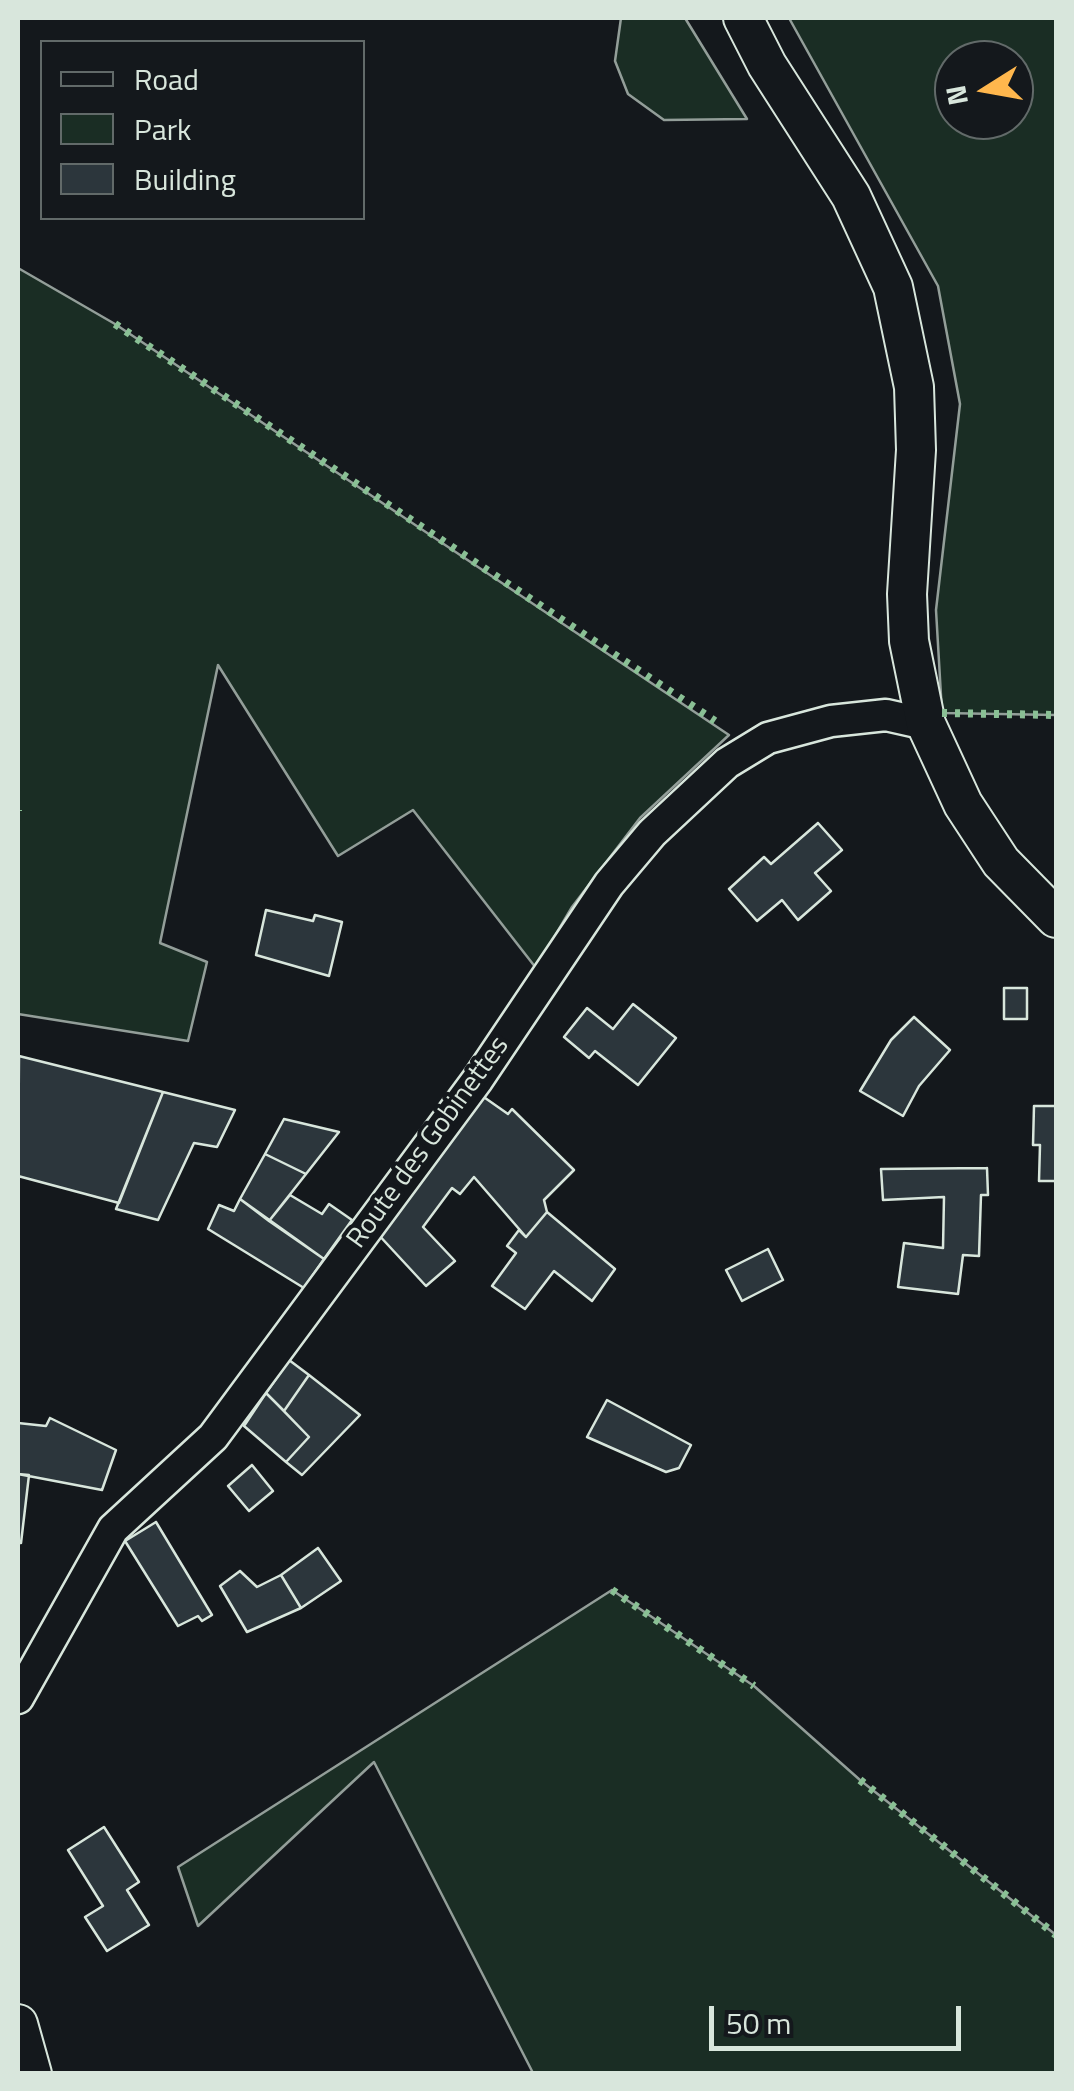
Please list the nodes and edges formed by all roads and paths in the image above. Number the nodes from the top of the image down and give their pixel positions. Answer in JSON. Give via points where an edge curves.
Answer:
{"nodes":[{"id":1,"x":743,"y":18,"type":"edge"},
{"id":2,"x":926,"y":724,"type":"junction"},
{"id":3,"x":1056,"y":918,"type":"edge"},
{"id":4,"x":18,"y":1698,"type":"edge"},
{"id":5,"x":18,"y":2024,"type":"edge"},
{"id":6,"x":32,"y":2074,"type":"edge"}],
"edges":[{"from":1,"to":2,"type":"street","via":[[851,196],[893,287],[914,388],[906,594]]},
{"from":2,"to":3,"type":"street","via":[[963,804],[1001,862]]},
{"from":2,"to":4,"type":"street","name":"Route des Gobinettes","via":[[886,715],[768,738],[727,762],[652,833],[213,1437],[113,1529]]},
{"from":5,"to":6,"type":"street"}]}
